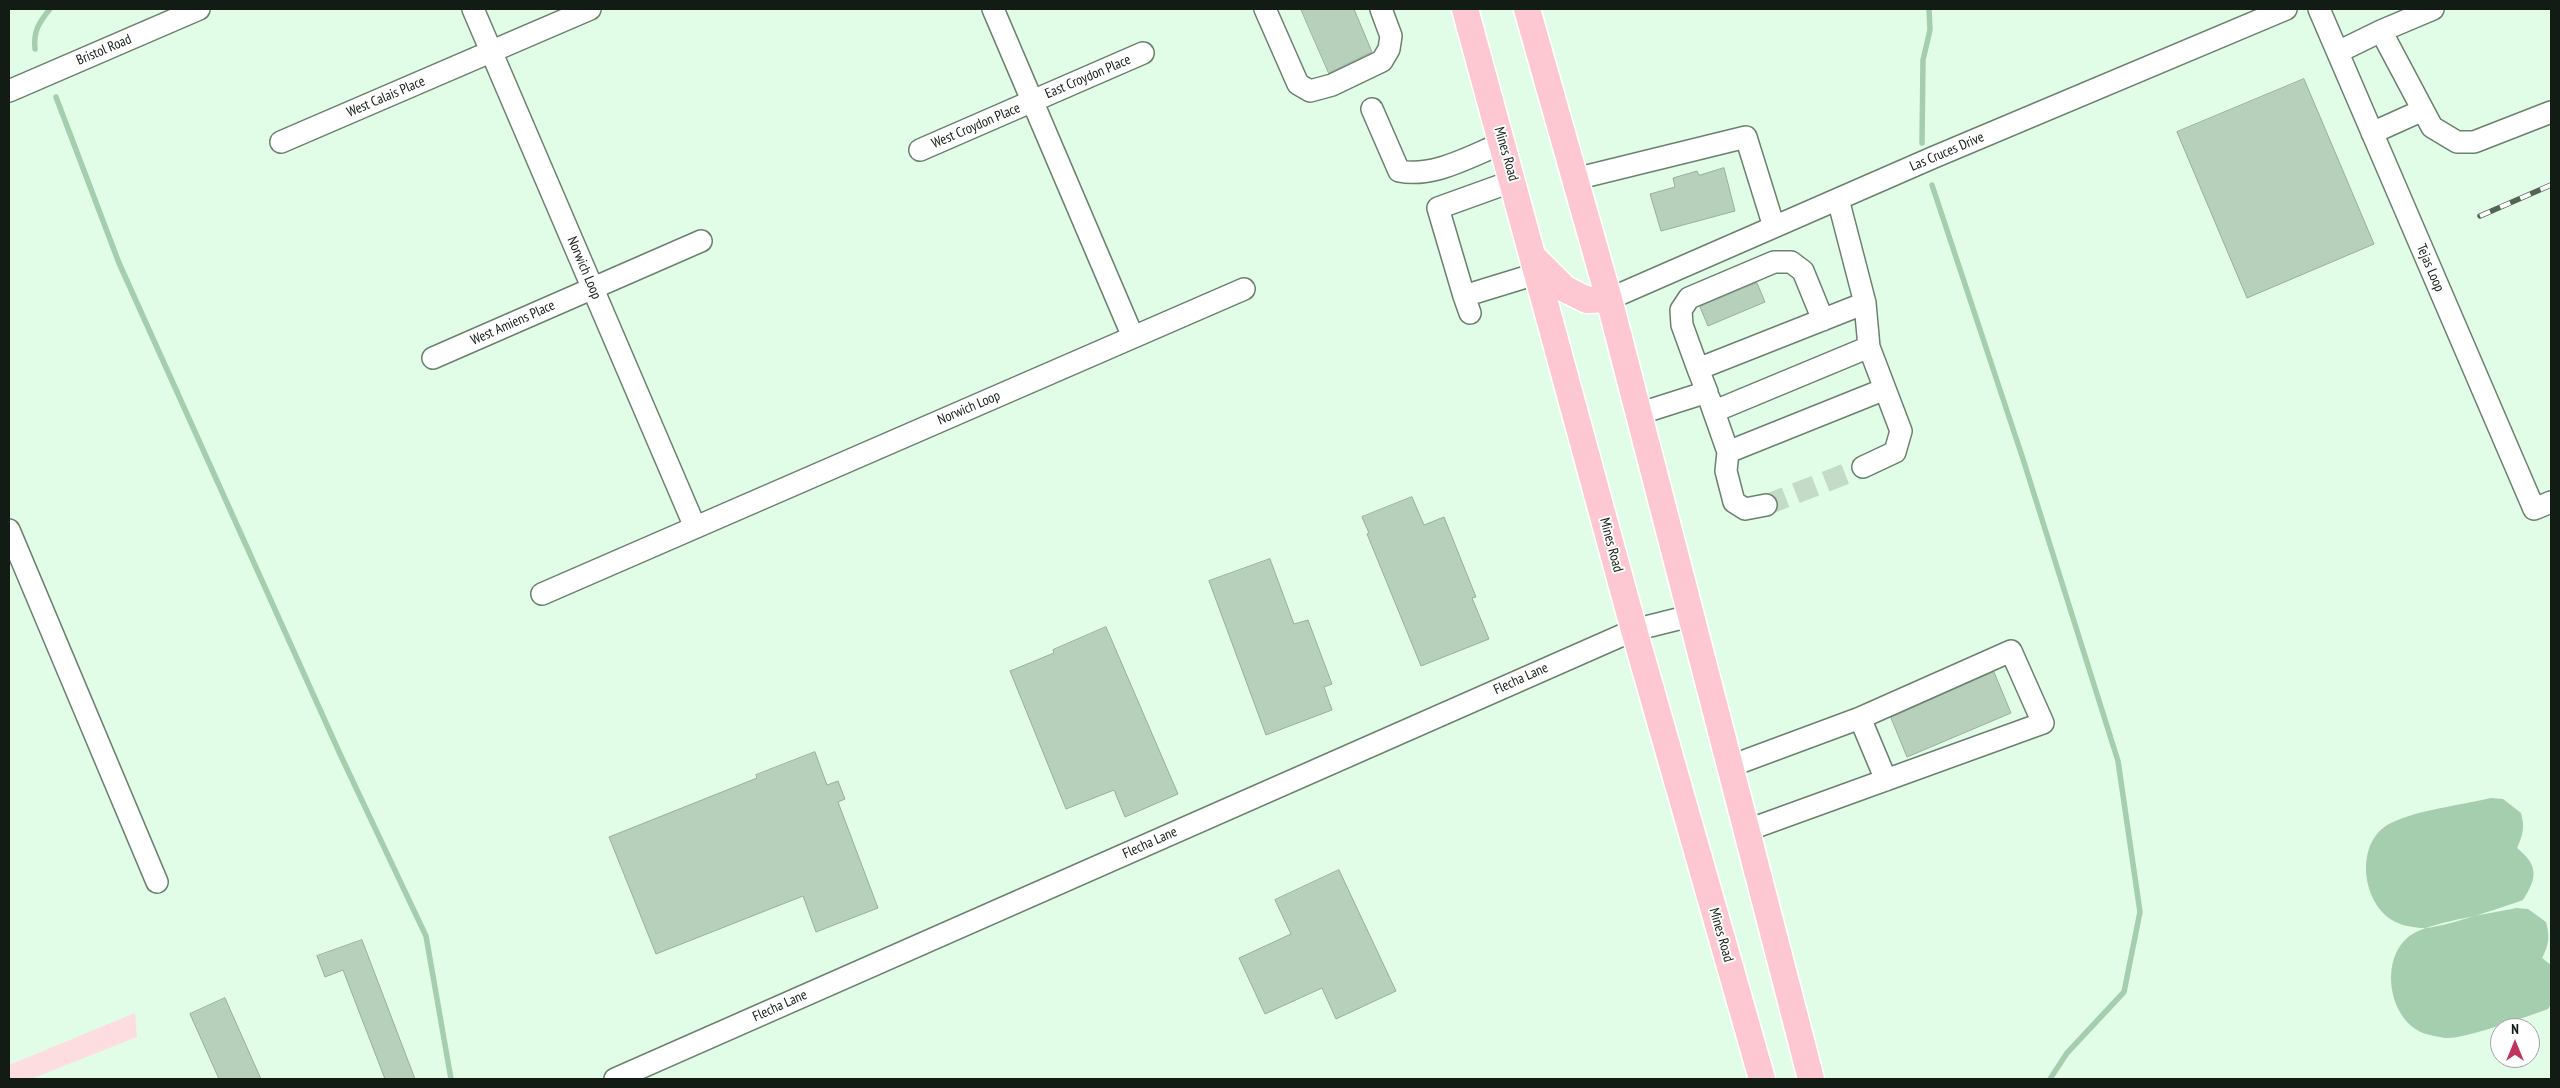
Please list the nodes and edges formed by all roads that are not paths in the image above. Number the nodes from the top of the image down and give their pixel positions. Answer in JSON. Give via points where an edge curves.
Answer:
{"nodes":[{"id":1,"x":199,"y":9,"type":"edge"},
{"id":2,"x":473,"y":9,"type":"edge"},
{"id":3,"x":590,"y":9,"type":"edge"},
{"id":4,"x":994,"y":9,"type":"edge"},
{"id":5,"x":1265,"y":9,"type":"edge"},
{"id":6,"x":1381,"y":9,"type":"edge"},
{"id":7,"x":1465,"y":9,"type":"edge"},
{"id":8,"x":1527,"y":9,"type":"edge"},
{"id":9,"x":2286,"y":9,"type":"edge"},
{"id":10,"x":2319,"y":9,"type":"edge"},
{"id":11,"x":2433,"y":9,"type":"edge"},
{"id":12,"x":2381,"y":31,"type":"junction"},
{"id":13,"x":491,"y":51,"type":"junction"},
{"id":14,"x":2338,"y":52,"type":"junction"},
{"id":15,"x":1143,"y":53,"type":"dead end"},
{"id":16,"x":9,"y":91,"type":"edge"},
{"id":17,"x":1033,"y":101,"type":"junction"},
{"id":18,"x":1372,"y":109,"type":"dead end"},
{"id":19,"x":2423,"y":110,"type":"junction"},
{"id":20,"x":2551,"y":112,"type":"edge"},
{"id":21,"x":2372,"y":133,"type":"junction"},
{"id":22,"x":281,"y":142,"type":"dead end"},
{"id":23,"x":1503,"y":143,"type":"junction"},
{"id":24,"x":920,"y":150,"type":"dead end"},
{"id":25,"x":1575,"y":179,"type":"junction"},
{"id":26,"x":1513,"y":181,"type":"junction"},
{"id":27,"x":1838,"y":199,"type":"junction"},
{"id":28,"x":1774,"y":227,"type":"junction"},
{"id":29,"x":701,"y":241,"type":"dead end"},
{"id":30,"x":1537,"y":266,"type":"junction"},
{"id":31,"x":593,"y":288,"type":"junction"},
{"id":32,"x":1244,"y":289,"type":"dead end"},
{"id":33,"x":1609,"y":299,"type":"junction"},
{"id":34,"x":1865,"y":303,"type":"junction"},
{"id":35,"x":1823,"y":320,"type":"junction"},
{"id":36,"x":1132,"y":337,"type":"junction"},
{"id":37,"x":1869,"y":347,"type":"junction"},
{"id":38,"x":433,"y":358,"type":"dead end"},
{"id":39,"x":1698,"y":369,"type":"junction"},
{"id":40,"x":1885,"y":389,"type":"junction"},
{"id":41,"x":1711,"y":402,"type":"junction"},
{"id":42,"x":1638,"y":414,"type":"junction"},
{"id":43,"x":1728,"y":452,"type":"junction"},
{"id":44,"x":1863,"y":468,"type":"tunnel mouth"},
{"id":45,"x":2551,"y":502,"type":"edge"},
{"id":46,"x":1766,"y":504,"type":"tunnel mouth"},
{"id":47,"x":695,"y":527,"type":"junction"},
{"id":48,"x":9,"y":530,"type":"edge"},
{"id":49,"x":542,"y":594,"type":"dead end"},
{"id":50,"x":1690,"y":616,"type":"junction"},
{"id":51,"x":1634,"y":630,"type":"junction"},
{"id":52,"x":1860,"y":718,"type":"junction"},
{"id":53,"x":1728,"y":767,"type":"junction"},
{"id":54,"x":1886,"y":780,"type":"junction"},
{"id":55,"x":1745,"y":831,"type":"junction"},
{"id":56,"x":157,"y":882,"type":"dead end"},
{"id":57,"x":614,"y":1079,"type":"edge"},
{"id":58,"x":1762,"y":1079,"type":"edge"},
{"id":59,"x":1811,"y":1079,"type":"edge"}],
"edges":[{"from":1,"to":16,"type":"street","name":"Bristol Road"},
{"from":2,"to":13,"type":"street","name":"Norwich Loop"},
{"from":3,"to":13,"type":"street","name":"West Calais Place"},
{"from":4,"to":17,"type":"street"},
{"from":5,"to":6,"type":"street","via":[[1298,84],[1310,91],[1332,85],[1382,61],[1389,49],[1391,36]]},
{"from":7,"to":23,"type":"main road","name":"Mines Road"},
{"from":8,"to":25,"type":"main road"},
{"from":9,"to":27,"type":"street","name":"Las Cruces Drive"},
{"from":10,"to":14,"type":"street","name":"Tejas Loop"},
{"from":11,"to":12,"type":"street"},
{"from":12,"to":14,"type":"street"},
{"from":12,"to":19,"type":"street"},
{"from":13,"to":22,"type":"street","name":"West Calais Place"},
{"from":13,"to":31,"type":"street","name":"Norwich Loop"},
{"from":14,"to":21,"type":"street","name":"Tejas Loop"},
{"from":15,"to":17,"type":"street","name":"East Croydon Place"},
{"from":17,"to":24,"type":"street","name":"West Croydon Place"},
{"from":17,"to":36,"type":"street"},
{"from":18,"to":23,"type":"street","via":[[1399,171],[1426,173]]},
{"from":19,"to":20,"type":"street","via":[[2432,128],[2457,142],[2474,142]]},
{"from":19,"to":21,"type":"street"},
{"from":21,"to":45,"type":"street","name":"Tejas Loop","via":[[2534,509]]},
{"from":23,"to":26,"type":"main road","name":"Mines Road"},
{"from":25,"to":28,"type":"street","via":[[1746,137]]},
{"from":25,"to":33,"type":"main road"},
{"from":26,"to":30,"type":"main road","name":"Mines Road"},
{"from":26,"to":30,"type":"street","via":[[1438,208],[1467,304]]},
{"from":27,"to":28,"type":"street","name":"Las Cruces Drive"},
{"from":27,"to":34,"type":"street"},
{"from":28,"to":33,"type":"street","name":"Las Cruces Drive"},
{"from":29,"to":31,"type":"street","name":"West Amiens Place"},
{"from":30,"to":33,"type":"main road","via":[[1565,289],[1587,300]]},
{"from":30,"to":51,"type":"main road","name":"Mines Road"},
{"from":31,"to":38,"type":"street","name":"West Amiens Place"},
{"from":31,"to":47,"type":"street","name":"Norwich Loop"},
{"from":32,"to":36,"type":"street","name":"Norwich Loop"},
{"from":33,"to":42,"type":"main road"},
{"from":34,"to":35,"type":"street"},
{"from":34,"to":37,"type":"street"},
{"from":35,"to":39,"type":"street"},
{"from":35,"to":39,"type":"street","via":[[1803,271],[1791,262],[1774,262],[1689,298],[1681,310],[1682,325]]},
{"from":36,"to":47,"type":"street","name":"Norwich Loop"},
{"from":37,"to":40,"type":"street"},
{"from":37,"to":41,"type":"street"},
{"from":39,"to":41,"type":"street"},
{"from":40,"to":43,"type":"street"},
{"from":40,"to":44,"type":"street","via":[[1901,431],[1895,452]]},
{"from":41,"to":42,"type":"street"},
{"from":41,"to":43,"type":"street"},
{"from":42,"to":50,"type":"main road"},
{"from":43,"to":46,"type":"street","via":[[1726,471],[1734,502],[1745,509]]},
{"from":47,"to":49,"type":"street","name":"Norwich Loop"},
{"from":48,"to":56,"type":"street"},
{"from":50,"to":51,"type":"street","name":"Flecha Lane"},
{"from":50,"to":53,"type":"main road"},
{"from":51,"to":57,"type":"street","name":"Flecha Lane"},
{"from":51,"to":58,"type":"main road","name":"Mines Road"},
{"from":52,"to":53,"type":"street"},
{"from":52,"to":54,"type":"street"},
{"from":52,"to":54,"type":"street","via":[[2011,651],[2043,723]]},
{"from":53,"to":55,"type":"main road"},
{"from":54,"to":55,"type":"street"},
{"from":55,"to":59,"type":"main road"}]}
